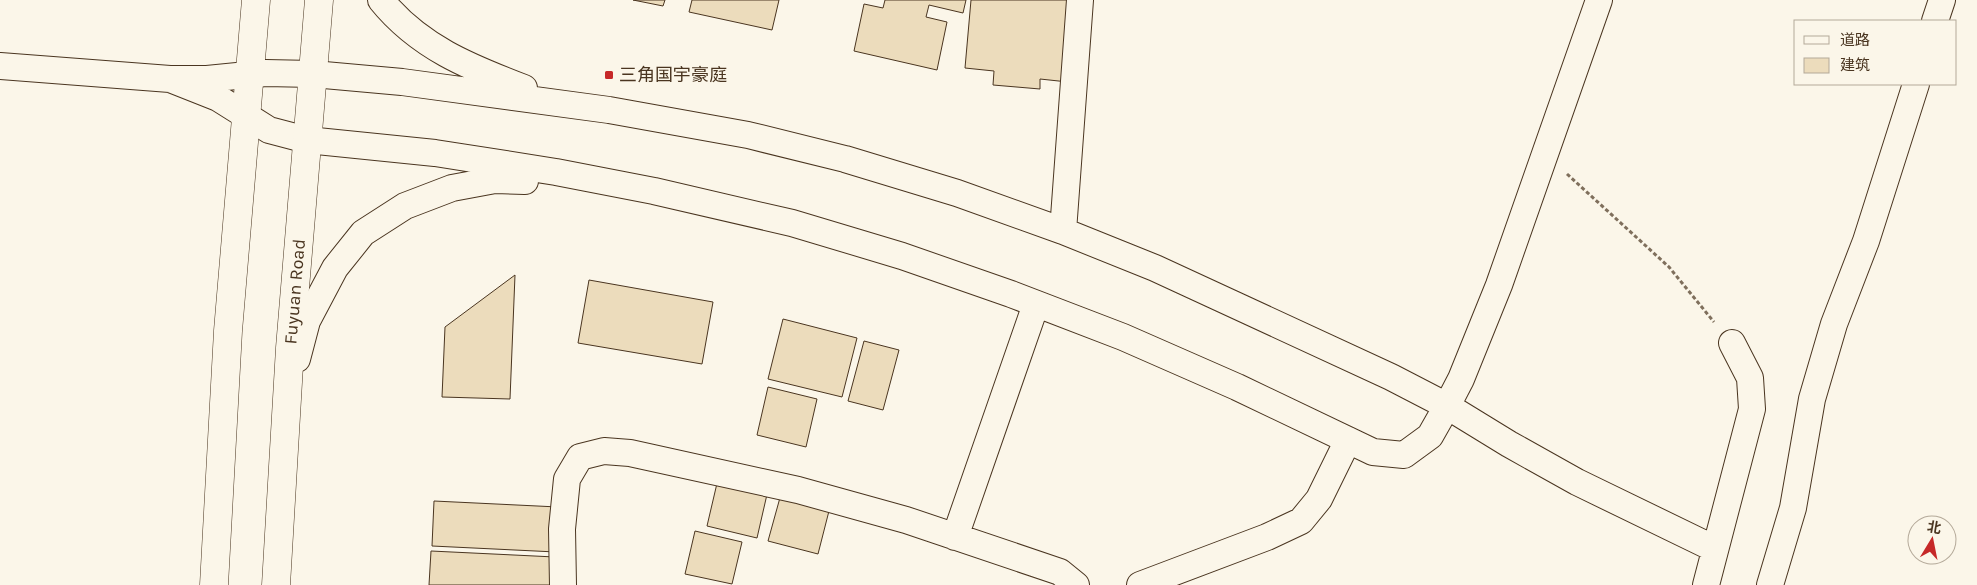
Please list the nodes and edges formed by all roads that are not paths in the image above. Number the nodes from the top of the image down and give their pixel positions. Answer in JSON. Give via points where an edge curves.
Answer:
{"nodes":[{"id":1,"x":256,"y":0,"type":"edge"},
{"id":2,"x":319,"y":0,"type":"edge"},
{"id":3,"x":381,"y":0,"type":"edge"},
{"id":4,"x":1080,"y":0,"type":"edge"},
{"id":5,"x":1599,"y":0,"type":"edge"},
{"id":6,"x":1942,"y":0,"type":"edge"},
{"id":7,"x":1935,"y":20,"type":"edge"},
{"id":8,"x":0,"y":66,"type":"edge"},
{"id":9,"x":313,"y":74,"type":"junction"},
{"id":10,"x":250,"y":75,"type":"junction"},
{"id":11,"x":170,"y":80,"type":"junction"},
{"id":12,"x":1916,"y":85,"type":"edge"},
{"id":13,"x":609,"y":110,"type":"junction"},
{"id":14,"x":246,"y":116,"type":"junction"},
{"id":15,"x":307,"y":140,"type":"junction"},
{"id":16,"x":654,"y":191,"type":"junction"},
{"id":17,"x":1063,"y":231,"type":"junction"},
{"id":18,"x":1036,"y":304,"type":"junction"},
{"id":19,"x":1732,"y":344,"type":"road end"},
{"id":20,"x":286,"y":401,"type":"junction"},
{"id":21,"x":1447,"y":406,"type":"junction"},
{"id":22,"x":1348,"y":440,"type":"junction"},
{"id":23,"x":956,"y":537,"type":"junction"},
{"id":24,"x":1715,"y":549,"type":"junction"},
{"id":25,"x":214,"y":585,"type":"edge"},
{"id":26,"x":276,"y":585,"type":"edge"},
{"id":27,"x":562,"y":585,"type":"edge"},
{"id":28,"x":1076,"y":585,"type":"edge"},
{"id":29,"x":1140,"y":585,"type":"edge"},
{"id":30,"x":1706,"y":585,"type":"edge"},
{"id":31,"x":1770,"y":585,"type":"edge"}],
"edges":[{"from":1,"to":10,"type":"main road"},
{"from":2,"to":9,"type":"main road","name":"Fuyuan Road"},
{"from":3,"to":13,"type":"street","via":[[392,15],[422,40],[469,67],[525,88]]},
{"from":4,"to":17,"type":"street"},
{"from":5,"to":21,"type":"street","via":[[1499,285],[1461,380]]},
{"from":6,"to":7,"type":"street"},
{"from":8,"to":11,"type":"street"},
{"from":9,"to":10,"type":"street"},
{"from":9,"to":13,"type":"street","via":[[402,82]]},
{"from":9,"to":15,"type":"main road","name":"Fuyuan Road"},
{"from":10,"to":11,"type":"street"},
{"from":10,"to":14,"type":"main road"},
{"from":11,"to":14,"type":"street","via":[[218,98]]},
{"from":12,"to":31,"type":"street","via":[[1866,241],[1831,333],[1812,399],[1793,508]]},
{"from":13,"to":17,"type":"street","via":[[748,135],[846,159],[957,193]]},
{"from":14,"to":15,"type":"street","via":[[269,130]]},
{"from":14,"to":25,"type":"main road","via":[[228,331]]},
{"from":15,"to":16,"type":"street","via":[[435,153]]},
{"from":15,"to":20,"type":"main road","name":"Fuyuan Road"},
{"from":16,"to":18,"type":"street","via":[[792,223],[902,256]]},
{"from":16,"to":20,"type":"street","via":[[495,180],[452,188],[406,206],[363,233],[335,268],[307,320]]},
{"from":17,"to":21,"type":"street","via":[[1164,272]]},
{"from":18,"to":22,"type":"street","via":[[1123,337]]},
{"from":18,"to":23,"type":"street"},
{"from":19,"to":24,"type":"street","via":[[1750,378],[1752,409]]},
{"from":20,"to":26,"type":"main road","name":"Fuyuan Road"},
{"from":21,"to":22,"type":"street","via":[[1430,436],[1404,455],[1373,452]]},
{"from":21,"to":24,"type":"street","via":[[1577,482]]},
{"from":22,"to":29,"type":"street","via":[[1319,498],[1301,521]]},
{"from":23,"to":27,"type":"street","via":[[798,490],[630,453],[604,451],[580,457],[567,479],[562,528]]},
{"from":23,"to":28,"type":"street","via":[[1060,572]]},
{"from":24,"to":30,"type":"street"}]}
